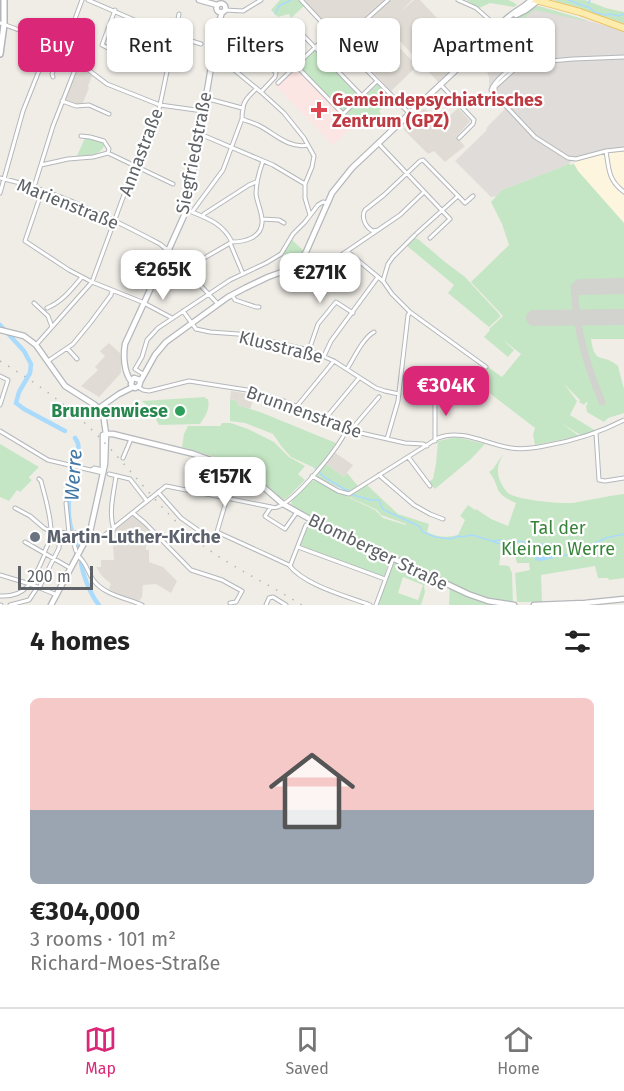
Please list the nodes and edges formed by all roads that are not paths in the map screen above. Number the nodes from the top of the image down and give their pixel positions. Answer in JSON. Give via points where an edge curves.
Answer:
{"nodes":[{"id":1,"x":4,"y":0,"type":"edge"},
{"id":2,"x":82,"y":0,"type":"edge"},
{"id":3,"x":88,"y":0,"type":"edge"},
{"id":4,"x":199,"y":0,"type":"edge"},
{"id":5,"x":261,"y":0,"type":"edge"},
{"id":6,"x":301,"y":0,"type":"edge"},
{"id":7,"x":388,"y":0,"type":"edge"},
{"id":8,"x":458,"y":0,"type":"edge"},
{"id":9,"x":531,"y":0,"type":"edge"},
{"id":10,"x":538,"y":0,"type":"edge"},
{"id":11,"x":222,"y":6,"type":"edge"},
{"id":12,"x":115,"y":10,"type":"junction"},
{"id":13,"x":179,"y":14,"type":"dead end"},
{"id":14,"x":75,"y":18,"type":"edge"},
{"id":15,"x":112,"y":18,"type":"edge"},
{"id":16,"x":128,"y":18,"type":"edge"},
{"id":17,"x":178,"y":18,"type":"edge"},
{"id":18,"x":318,"y":18,"type":"edge"},
{"id":19,"x":368,"y":18,"type":"edge"},
{"id":20,"x":486,"y":18,"type":"edge"},
{"id":21,"x":507,"y":18,"type":"edge"},
{"id":22,"x":510,"y":18,"type":"edge"},
{"id":23,"x":2,"y":24,"type":"edge"},
{"id":24,"x":624,"y":28,"type":"edge"},
{"id":25,"x":18,"y":30,"type":"edge"},
{"id":26,"x":107,"y":32,"type":"edge"},
{"id":27,"x":305,"y":38,"type":"edge"},
{"id":28,"x":193,"y":42,"type":"edge"},
{"id":29,"x":201,"y":44,"type":"dead end"},
{"id":30,"x":315,"y":47,"type":"junction"},
{"id":31,"x":107,"y":48,"type":"edge"},
{"id":32,"x":0,"y":54,"type":"edge"},
{"id":33,"x":305,"y":56,"type":"edge"},
{"id":34,"x":624,"y":57,"type":"edge"},
{"id":35,"x":38,"y":72,"type":"edge"},
{"id":36,"x":53,"y":72,"type":"edge"},
{"id":37,"x":74,"y":72,"type":"edge"},
{"id":38,"x":91,"y":72,"type":"edge"},
{"id":39,"x":166,"y":72,"type":"edge"},
{"id":40,"x":210,"y":72,"type":"edge"},
{"id":41,"x":237,"y":72,"type":"edge"},
{"id":42,"x":275,"y":72,"type":"edge"},
{"id":43,"x":289,"y":72,"type":"edge"},
{"id":44,"x":303,"y":72,"type":"edge"},
{"id":45,"x":369,"y":72,"type":"edge"},
{"id":46,"x":454,"y":72,"type":"edge"},
{"id":47,"x":53,"y":77,"type":"dead end"},
{"id":48,"x":378,"y":81,"type":"junction"},
{"id":49,"x":278,"y":83,"type":"dead end"},
{"id":50,"x":441,"y":85,"type":"junction"},
{"id":51,"x":256,"y":89,"type":"junction"},
{"id":52,"x":261,"y":92,"type":"junction"},
{"id":53,"x":362,"y":96,"type":"junction"},
{"id":54,"x":205,"y":98,"type":"junction"},
{"id":55,"x":62,"y":101,"type":"junction"},
{"id":56,"x":160,"y":105,"type":"junction"},
{"id":57,"x":242,"y":108,"type":"junction"},
{"id":58,"x":203,"y":111,"type":"junction"},
{"id":59,"x":109,"y":114,"type":"dead end"},
{"id":60,"x":410,"y":114,"type":"junction"},
{"id":61,"x":242,"y":119,"type":"junction"},
{"id":62,"x":200,"y":134,"type":"junction"},
{"id":63,"x":81,"y":136,"type":"dead end"},
{"id":64,"x":459,"y":138,"type":"dead end"},
{"id":65,"x":308,"y":144,"type":"junction"},
{"id":66,"x":379,"y":144,"type":"junction"},
{"id":67,"x":231,"y":147,"type":"junction"},
{"id":68,"x":624,"y":149,"type":"edge"},
{"id":69,"x":606,"y":151,"type":"junction"},
{"id":70,"x":108,"y":153,"type":"junction"},
{"id":71,"x":263,"y":161,"type":"junction"},
{"id":72,"x":42,"y":165,"type":"junction"},
{"id":73,"x":135,"y":165,"type":"junction"},
{"id":74,"x":407,"y":173,"type":"junction"},
{"id":75,"x":2,"y":178,"type":"edge"},
{"id":76,"x":257,"y":182,"type":"junction"},
{"id":77,"x":173,"y":184,"type":"dead end"},
{"id":78,"x":305,"y":184,"type":"junction"},
{"id":79,"x":34,"y":187,"type":"junction"},
{"id":80,"x":42,"y":190,"type":"junction"},
{"id":81,"x":424,"y":192,"type":"junction"},
{"id":82,"x":624,"y":192,"type":"edge"},
{"id":83,"x":0,"y":193,"type":"edge"},
{"id":84,"x":458,"y":196,"type":"junction"},
{"id":85,"x":473,"y":196,"type":"dead end"},
{"id":86,"x":327,"y":203,"type":"junction"},
{"id":87,"x":442,"y":210,"type":"junction"},
{"id":88,"x":189,"y":211,"type":"junction"},
{"id":89,"x":310,"y":215,"type":"junction"},
{"id":90,"x":203,"y":216,"type":"junction"},
{"id":91,"x":262,"y":219,"type":"junction"},
{"id":92,"x":450,"y":219,"type":"junction"},
{"id":93,"x":115,"y":220,"type":"junction"},
{"id":94,"x":454,"y":222,"type":"dead end"},
{"id":95,"x":284,"y":223,"type":"dead end"},
{"id":96,"x":378,"y":230,"type":"junction"},
{"id":97,"x":430,"y":238,"type":"dead end"},
{"id":98,"x":231,"y":243,"type":"junction"},
{"id":99,"x":168,"y":251,"type":"junction"},
{"id":100,"x":348,"y":252,"type":"junction"},
{"id":101,"x":296,"y":265,"type":"junction"},
{"id":102,"x":188,"y":272,"type":"junction"},
{"id":103,"x":243,"y":274,"type":"junction"},
{"id":104,"x":82,"y":277,"type":"junction"},
{"id":105,"x":378,"y":278,"type":"junction"},
{"id":106,"x":383,"y":281,"type":"junction"},
{"id":107,"x":92,"y":282,"type":"junction"},
{"id":108,"x":112,"y":291,"type":"junction"},
{"id":109,"x":208,"y":294,"type":"junction"},
{"id":110,"x":232,"y":295,"type":"junction"},
{"id":111,"x":34,"y":303,"type":"dead end"},
{"id":112,"x":144,"y":303,"type":"junction"},
{"id":113,"x":219,"y":304,"type":"junction"},
{"id":114,"x":260,"y":307,"type":"dead end"},
{"id":115,"x":47,"y":308,"type":"dead end"},
{"id":116,"x":183,"y":312,"type":"junction"},
{"id":117,"x":353,"y":312,"type":"junction"},
{"id":118,"x":410,"y":312,"type":"junction"},
{"id":119,"x":173,"y":318,"type":"junction"},
{"id":120,"x":192,"y":325,"type":"junction"},
{"id":121,"x":52,"y":327,"type":"junction"},
{"id":122,"x":4,"y":330,"type":"edge"},
{"id":123,"x":374,"y":332,"type":"dead end"},
{"id":124,"x":36,"y":345,"type":"junction"},
{"id":125,"x":67,"y":348,"type":"junction"},
{"id":126,"x":309,"y":350,"type":"junction"},
{"id":127,"x":324,"y":356,"type":"junction"},
{"id":128,"x":77,"y":359,"type":"dead end"},
{"id":129,"x":48,"y":361,"type":"junction"},
{"id":130,"x":334,"y":361,"type":"junction"},
{"id":131,"x":486,"y":367,"type":"dead end"},
{"id":132,"x":347,"y":369,"type":"junction"},
{"id":133,"x":143,"y":374,"type":"junction"},
{"id":134,"x":444,"y":374,"type":"dead end"},
{"id":135,"x":0,"y":376,"type":"edge"},
{"id":136,"x":359,"y":378,"type":"junction"},
{"id":137,"x":136,"y":383,"type":"junction"},
{"id":138,"x":399,"y":394,"type":"junction"},
{"id":139,"x":379,"y":397,"type":"dead end"},
{"id":140,"x":0,"y":405,"type":"edge"},
{"id":141,"x":297,"y":406,"type":"junction"},
{"id":142,"x":100,"y":410,"type":"junction"},
{"id":143,"x":324,"y":420,"type":"junction"},
{"id":144,"x":624,"y":420,"type":"edge"},
{"id":145,"x":347,"y":429,"type":"junction"},
{"id":146,"x":0,"y":431,"type":"edge"},
{"id":147,"x":352,"y":431,"type":"junction"},
{"id":148,"x":596,"y":433,"type":"junction"},
{"id":149,"x":105,"y":435,"type":"junction"},
{"id":150,"x":131,"y":439,"type":"junction"},
{"id":151,"x":387,"y":439,"type":"junction"},
{"id":152,"x":435,"y":441,"type":"junction"},
{"id":153,"x":427,"y":446,"type":"junction"},
{"id":154,"x":123,"y":458,"type":"dead end"},
{"id":155,"x":409,"y":458,"type":"junction"},
{"id":156,"x":105,"y":472,"type":"junction"},
{"id":157,"x":379,"y":475,"type":"junction"},
{"id":158,"x":116,"y":476,"type":"junction"},
{"id":159,"x":312,"y":476,"type":"junction"},
{"id":160,"x":624,"y":478,"type":"edge"},
{"id":161,"x":39,"y":479,"type":"dead end"},
{"id":162,"x":430,"y":486,"type":"dead end"},
{"id":163,"x":157,"y":493,"type":"junction"},
{"id":164,"x":227,"y":498,"type":"junction"},
{"id":165,"x":147,"y":501,"type":"junction"},
{"id":166,"x":66,"y":503,"type":"dead end"},
{"id":167,"x":283,"y":504,"type":"junction"},
{"id":168,"x":271,"y":507,"type":"junction"},
{"id":169,"x":15,"y":508,"type":"dead end"},
{"id":170,"x":297,"y":512,"type":"junction"},
{"id":171,"x":133,"y":513,"type":"junction"},
{"id":172,"x":442,"y":519,"type":"dead end"},
{"id":173,"x":306,"y":525,"type":"dead end"},
{"id":174,"x":114,"y":529,"type":"junction"},
{"id":175,"x":217,"y":532,"type":"junction"},
{"id":176,"x":52,"y":533,"type":"junction"},
{"id":177,"x":60,"y":533,"type":"junction"},
{"id":178,"x":71,"y":533,"type":"junction"},
{"id":179,"x":88,"y":535,"type":"junction"},
{"id":180,"x":25,"y":542,"type":"dead end"},
{"id":181,"x":298,"y":547,"type":"junction"},
{"id":182,"x":44,"y":554,"type":"junction"},
{"id":183,"x":77,"y":554,"type":"junction"},
{"id":184,"x":53,"y":559,"type":"junction"},
{"id":185,"x":393,"y":559,"type":"junction"},
{"id":186,"x":290,"y":566,"type":"junction"},
{"id":187,"x":70,"y":569,"type":"junction"},
{"id":188,"x":0,"y":575,"type":"edge"},
{"id":189,"x":385,"y":579,"type":"junction"},
{"id":190,"x":30,"y":584,"type":"junction"},
{"id":191,"x":38,"y":587,"type":"junction"},
{"id":192,"x":22,"y":592,"type":"junction"},
{"id":193,"x":57,"y":595,"type":"junction"},
{"id":194,"x":0,"y":596,"type":"edge"},
{"id":195,"x":624,"y":598,"type":"edge"},
{"id":196,"x":26,"y":601,"type":"junction"},
{"id":197,"x":230,"y":603,"type":"dead end"},
{"id":198,"x":608,"y":603,"type":"edge"},
{"id":199,"x":10,"y":605,"type":"edge"},
{"id":200,"x":51,"y":605,"type":"edge"},
{"id":201,"x":142,"y":605,"type":"edge"},
{"id":202,"x":266,"y":605,"type":"edge"},
{"id":203,"x":286,"y":605,"type":"edge"},
{"id":204,"x":370,"y":605,"type":"edge"},
{"id":205,"x":376,"y":605,"type":"edge"},
{"id":206,"x":514,"y":605,"type":"edge"},
{"id":207,"x":534,"y":605,"type":"edge"}],
"edges":[{"from":1,"to":23,"type":"main road"},
{"from":2,"to":14,"type":"street"},
{"from":3,"to":12,"type":"street"},
{"from":4,"to":11,"type":"street"},
{"from":5,"to":11,"type":"street","via":[[243,11]]},
{"from":6,"to":18,"type":"street"},
{"from":7,"to":19,"type":"street"},
{"from":8,"to":20,"type":"street","via":[[475,7]]},
{"from":9,"to":21,"type":"street"},
{"from":10,"to":22,"type":"street"},
{"from":10,"to":24,"type":"main road"},
{"from":12,"to":15,"type":"street"},
{"from":12,"to":16,"type":"street"},
{"from":13,"to":17,"type":"street","name":"Annastraße"},
{"from":23,"to":25,"type":"street"},
{"from":23,"to":32,"type":"main road"},
{"from":26,"to":31,"type":"street","via":[[102,45]]},
{"from":27,"to":30,"type":"street"},
{"from":28,"to":29,"type":"street"},
{"from":30,"to":33,"type":"street"},
{"from":30,"to":53,"type":"street"},
{"from":34,"to":69,"type":"street","via":[[522,64],[494,90],[535,137],[568,158]]},
{"from":35,"to":75,"type":"street"},
{"from":36,"to":47,"type":"street"},
{"from":37,"to":55,"type":"street"},
{"from":38,"to":56,"type":"street","via":[[106,84]]},
{"from":39,"to":56,"type":"street","name":"Annastraße"},
{"from":40,"to":54,"type":"street","name":"Siegfriedstraße"},
{"from":41,"to":51,"type":"street"},
{"from":42,"to":52,"type":"street"},
{"from":43,"to":49,"type":"street"},
{"from":44,"to":53,"type":"street","via":[[344,115]]},
{"from":45,"to":48,"type":"street"},
{"from":46,"to":50,"type":"street"},
{"from":48,"to":53,"type":"street"},
{"from":48,"to":60,"type":"street"},
{"from":50,"to":60,"type":"street"},
{"from":50,"to":64,"type":"street","via":[[474,120]]},
{"from":51,"to":52,"type":"street"},
{"from":51,"to":57,"type":"street"},
{"from":52,"to":65,"type":"street"},
{"from":54,"to":57,"type":"street"},
{"from":54,"to":58,"type":"street","name":"Siegfriedstraße"},
{"from":55,"to":59,"type":"street","via":[[89,105]]},
{"from":55,"to":72,"type":"street"},
{"from":56,"to":58,"type":"street"},
{"from":56,"to":73,"type":"street","name":"Annastraße","via":[[153,130]]},
{"from":57,"to":61,"type":"street"},
{"from":58,"to":62,"type":"street","name":"Siegfriedstraße"},
{"from":60,"to":66,"type":"street"},
{"from":61,"to":65,"type":"street","via":[[287,143]]},
{"from":61,"to":67,"type":"street"},
{"from":62,"to":67,"type":"street"},
{"from":62,"to":88,"type":"street","name":"Siegfriedstraße"},
{"from":63,"to":70,"type":"street","via":[[104,141]]},
{"from":65,"to":78,"type":"street","via":[[314,161]]},
{"from":66,"to":74,"type":"street"},
{"from":66,"to":86,"type":"street","via":[[352,167]]},
{"from":67,"to":71,"type":"street"},
{"from":67,"to":88,"type":"street","via":[[222,170]]},
{"from":68,"to":69,"type":"street"},
{"from":69,"to":82,"type":"street","via":[[611,177]]},
{"from":70,"to":72,"type":"street"},
{"from":70,"to":73,"type":"street"},
{"from":71,"to":76,"type":"street"},
{"from":71,"to":78,"type":"street"},
{"from":72,"to":79,"type":"street"},
{"from":73,"to":77,"type":"street"},
{"from":73,"to":93,"type":"street","name":"Annastraße"},
{"from":74,"to":81,"type":"street"},
{"from":74,"to":84,"type":"street","via":[[423,160]]},
{"from":74,"to":96,"type":"street","via":[[365,210],[363,218],[368,228]]},
{"from":75,"to":79,"type":"street","name":"Marienstraße"},
{"from":75,"to":83,"type":"street"},
{"from":76,"to":90,"type":"street"},
{"from":76,"to":91,"type":"street"},
{"from":78,"to":89,"type":"street"},
{"from":79,"to":80,"type":"street","name":"Marienstraße"},
{"from":80,"to":93,"type":"street","name":"Marienstraße"},
{"from":80,"to":104,"type":"street","via":[[25,241]]},
{"from":81,"to":87,"type":"street"},
{"from":81,"to":96,"type":"street"},
{"from":84,"to":85,"type":"street","via":[[465,203]]},
{"from":84,"to":87,"type":"street"},
{"from":86,"to":89,"type":"street","via":[[321,203]]},
{"from":86,"to":101,"type":"street","via":[[306,252]]},
{"from":87,"to":92,"type":"street"},
{"from":87,"to":106,"type":"street","via":[[393,257]]},
{"from":88,"to":90,"type":"street"},
{"from":88,"to":99,"type":"street","name":"Siegfriedstraße"},
{"from":89,"to":103,"type":"street","via":[[281,254]]},
{"from":90,"to":98,"type":"street","via":[[224,229]]},
{"from":91,"to":95,"type":"street"},
{"from":91,"to":98,"type":"street","via":[[254,236]]},
{"from":92,"to":94,"type":"street"},
{"from":92,"to":97,"type":"street"},
{"from":93,"to":99,"type":"street","name":"Marienstraße"},
{"from":93,"to":107,"type":"street","name":"Annastraße"},
{"from":96,"to":100,"type":"street"},
{"from":98,"to":102,"type":"street"},
{"from":98,"to":103,"type":"street"},
{"from":99,"to":102,"type":"street","name":"Marienstraße"},
{"from":99,"to":112,"type":"street","name":"Siegfriedstraße"},
{"from":100,"to":101,"type":"street","via":[[316,268],[302,269]]},
{"from":100,"to":105,"type":"street"},
{"from":101,"to":110,"type":"street"},
{"from":102,"to":109,"type":"street","name":"Marienstraße"},
{"from":103,"to":109,"type":"street"},
{"from":104,"to":107,"type":"street"},
{"from":104,"to":115,"type":"street"},
{"from":105,"to":106,"type":"street"},
{"from":105,"to":117,"type":"street"},
{"from":106,"to":118,"type":"street"},
{"from":107,"to":108,"type":"street"},
{"from":107,"to":121,"type":"street"},
{"from":108,"to":112,"type":"street"},
{"from":108,"to":125,"type":"street"},
{"from":109,"to":113,"type":"street","name":"Marienstraße"},
{"from":109,"to":116,"type":"street"},
{"from":110,"to":113,"type":"street"},
{"from":110,"to":114,"type":"street","via":[[235,300]]},
{"from":111,"to":121,"type":"street","via":[[48,316]]},
{"from":112,"to":119,"type":"street"},
{"from":112,"to":137,"type":"street","name":"Siegfriedstraße","via":[[124,353],[127,376]]},
{"from":113,"to":120,"type":"street"},
{"from":116,"to":119,"type":"street"},
{"from":116,"to":120,"type":"street"},
{"from":117,"to":126,"type":"street","via":[[336,302],[318,324]]},
{"from":117,"to":127,"type":"street"},
{"from":118,"to":131,"type":"street"},
{"from":118,"to":138,"type":"street"},
{"from":119,"to":133,"type":"street","via":[[147,340],[135,369]]},
{"from":120,"to":126,"type":"street","name":"Klusstraße","via":[[210,332],[238,334]]},
{"from":120,"to":133,"type":"street","via":[[161,348]]},
{"from":121,"to":124,"type":"street"},
{"from":122,"to":124,"type":"street","via":[[24,336]]},
{"from":123,"to":132,"type":"street"},
{"from":124,"to":129,"type":"street"},
{"from":125,"to":128,"type":"street"},
{"from":125,"to":129,"type":"street"},
{"from":126,"to":127,"type":"street","name":"Klusstraße"},
{"from":127,"to":130,"type":"street","name":"Klusstraße"},
{"from":129,"to":142,"type":"street","via":[[65,386]]},
{"from":130,"to":132,"type":"street","name":"Klusstraße"},
{"from":130,"to":141,"type":"street"},
{"from":132,"to":136,"type":"street","name":"Klusstraße"},
{"from":133,"to":137,"type":"street"},
{"from":134,"to":152,"type":"street","via":[[435,395]]},
{"from":135,"to":140,"type":"street","via":[[8,380]]},
{"from":136,"to":138,"type":"street","name":"Klusstraße"},
{"from":136,"to":143,"type":"street"},
{"from":137,"to":141,"type":"street","name":"Brunnenstraße","via":[[146,391],[189,381],[252,392]]},
{"from":137,"to":142,"type":"street"},
{"from":138,"to":151,"type":"street"},
{"from":139,"to":147,"type":"street"},
{"from":141,"to":143,"type":"street","name":"Brunnenstraße"},
{"from":142,"to":149,"type":"street"},
{"from":143,"to":145,"type":"street","name":"Brunnenstraße"},
{"from":144,"to":148,"type":"street"},
{"from":145,"to":147,"type":"street","name":"Brunnenstraße"},
{"from":145,"to":159,"type":"street"},
{"from":146,"to":156,"type":"street","via":[[52,462]]},
{"from":147,"to":151,"type":"street","name":"Brunnenstraße"},
{"from":148,"to":152,"type":"street","via":[[523,449],[456,435]]},
{"from":148,"to":160,"type":"street","via":[[599,480]]},
{"from":149,"to":150,"type":"street","name":"Blomberger Straße"},
{"from":149,"to":156,"type":"street"},
{"from":150,"to":154,"type":"street"},
{"from":150,"to":167,"type":"street","name":"Blomberger Straße","via":[[233,468],[254,479]]},
{"from":151,"to":153,"type":"street","name":"Brunnenstraße"},
{"from":152,"to":153,"type":"street"},
{"from":153,"to":155,"type":"street"},
{"from":155,"to":157,"type":"street"},
{"from":155,"to":162,"type":"street"},
{"from":156,"to":158,"type":"street"},
{"from":156,"to":179,"type":"street"},
{"from":157,"to":159,"type":"street","via":[[346,494]]},
{"from":157,"to":172,"type":"street","via":[[414,506]]},
{"from":158,"to":165,"type":"street","via":[[130,479]]},
{"from":158,"to":174,"type":"street","via":[[112,499]]},
{"from":159,"to":167,"type":"street"},
{"from":161,"to":176,"type":"street"},
{"from":163,"to":164,"type":"street","via":[[166,486]]},
{"from":163,"to":165,"type":"street","bridge":true},
{"from":163,"to":175,"type":"street","via":[[209,539]]},
{"from":164,"to":168,"type":"street"},
{"from":164,"to":175,"type":"street"},
{"from":165,"to":171,"type":"street"},
{"from":166,"to":178,"type":"street"},
{"from":167,"to":168,"type":"street"},
{"from":167,"to":170,"type":"street","name":"Blomberger Straße"},
{"from":168,"to":170,"type":"street","via":[[265,516],[285,528]]},
{"from":169,"to":176,"type":"street"},
{"from":170,"to":185,"type":"street","name":"Blomberger Straße"},
{"from":171,"to":174,"type":"street"},
{"from":171,"to":197,"type":"street","via":[[191,570],[242,591],[236,602]]},
{"from":173,"to":181,"type":"street"},
{"from":174,"to":179,"type":"street","via":[[103,537]]},
{"from":175,"to":186,"type":"street"},
{"from":176,"to":177,"type":"street"},
{"from":176,"to":182,"type":"street"},
{"from":177,"to":178,"type":"street"},
{"from":177,"to":184,"type":"street"},
{"from":178,"to":179,"type":"street"},
{"from":178,"to":183,"type":"street"},
{"from":179,"to":183,"type":"street"},
{"from":180,"to":182,"type":"street"},
{"from":181,"to":186,"type":"street"},
{"from":181,"to":189,"type":"street"},
{"from":182,"to":184,"type":"street"},
{"from":182,"to":190,"type":"street"},
{"from":183,"to":187,"type":"street"},
{"from":183,"to":201,"type":"street","via":[[97,584]]},
{"from":184,"to":187,"type":"street"},
{"from":184,"to":191,"type":"street"},
{"from":185,"to":189,"type":"street"},
{"from":185,"to":206,"type":"street","name":"Blomberger Straße","via":[[475,597]]},
{"from":186,"to":204,"type":"street","via":[[317,585]]},
{"from":187,"to":193,"type":"street"},
{"from":188,"to":190,"type":"street"},
{"from":189,"to":205,"type":"street"},
{"from":190,"to":191,"type":"street"},
{"from":190,"to":192,"type":"street"},
{"from":191,"to":193,"type":"street"},
{"from":191,"to":196,"type":"street"},
{"from":192,"to":194,"type":"street"},
{"from":192,"to":196,"type":"street"},
{"from":193,"to":200,"type":"street"},
{"from":195,"to":198,"type":"street"},
{"from":196,"to":199,"type":"street"},
{"from":198,"to":207,"type":"street"},
{"from":202,"to":203,"type":"street","via":[[273,597]]}]}
